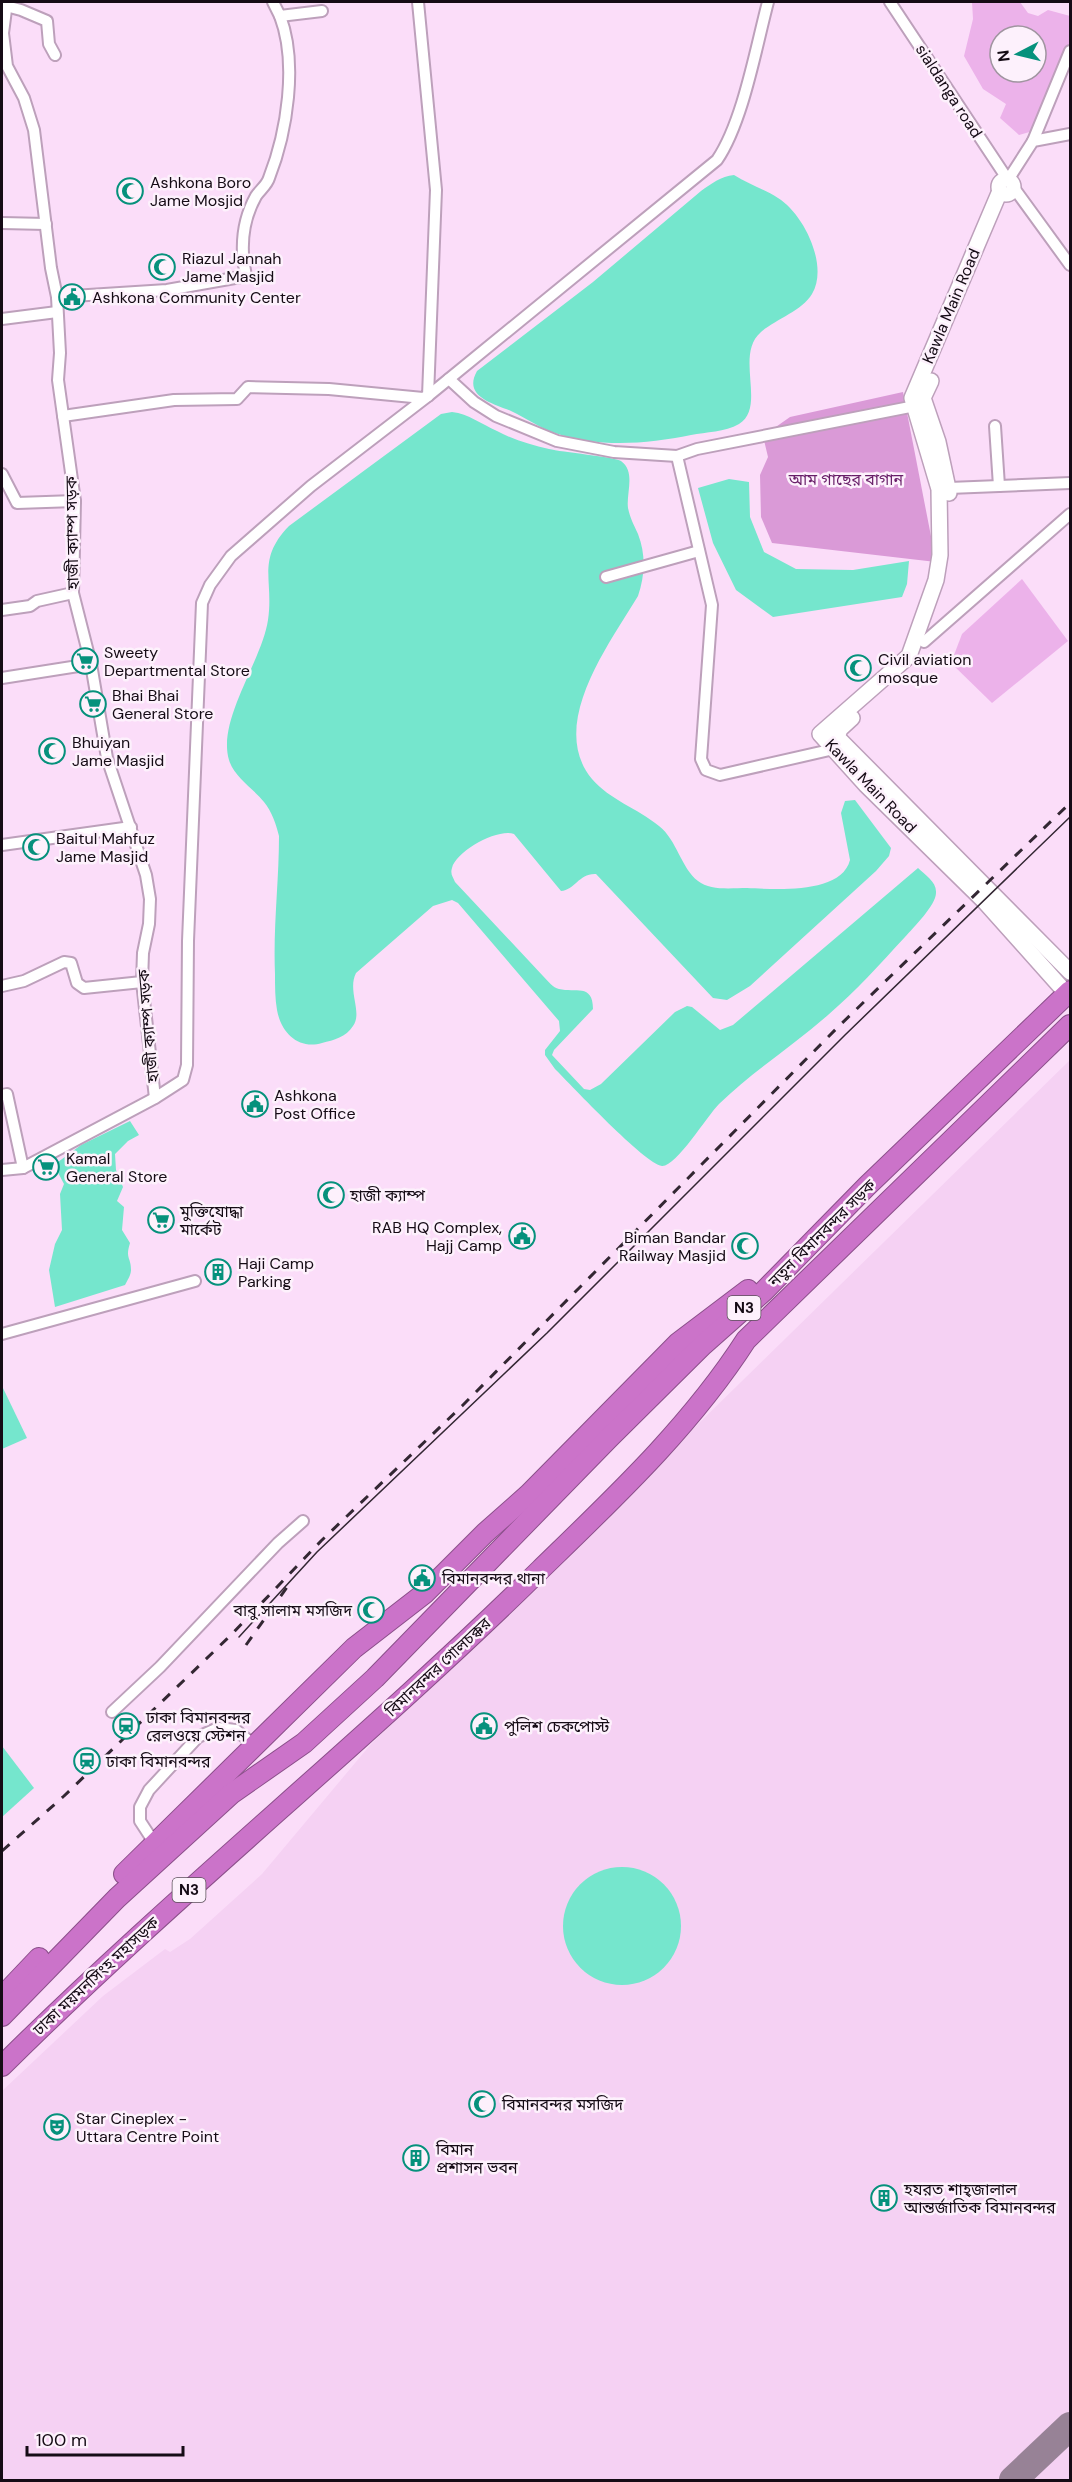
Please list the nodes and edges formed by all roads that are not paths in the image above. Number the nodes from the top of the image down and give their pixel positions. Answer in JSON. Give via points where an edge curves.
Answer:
{"nodes":[{"id":1,"x":273,"y":2,"type":"edge"},
{"id":2,"x":418,"y":2,"type":"edge"},
{"id":3,"x":768,"y":2,"type":"edge"},
{"id":4,"x":890,"y":2,"type":"edge"},
{"id":5,"x":6,"y":4,"type":"edge"},
{"id":6,"x":322,"y":11,"type":"dead end"},
{"id":7,"x":280,"y":16,"type":"junction"},
{"id":8,"x":1071,"y":51,"type":"edge"},
{"id":9,"x":55,"y":55,"type":"dead end"},
{"id":10,"x":1071,"y":134,"type":"edge"},
{"id":11,"x":1033,"y":141,"type":"junction"},
{"id":12,"x":1008,"y":188,"type":"junction"},
{"id":13,"x":2,"y":223,"type":"edge"},
{"id":14,"x":46,"y":224,"type":"junction"},
{"id":15,"x":1071,"y":265,"type":"edge"},
{"id":16,"x":57,"y":297,"type":"junction"},
{"id":17,"x":57,"y":312,"type":"junction"},
{"id":18,"x":2,"y":319,"type":"edge"},
{"id":19,"x":449,"y":378,"type":"junction"},
{"id":20,"x":428,"y":396,"type":"junction"},
{"id":21,"x":915,"y":406,"type":"junction"},
{"id":22,"x":63,"y":416,"type":"junction"},
{"id":23,"x":995,"y":426,"type":"dead end"},
{"id":24,"x":677,"y":456,"type":"junction"},
{"id":25,"x":2,"y":474,"type":"edge"},
{"id":26,"x":1071,"y":483,"type":"edge"},
{"id":27,"x":999,"y":486,"type":"junction"},
{"id":28,"x":949,"y":488,"type":"junction"},
{"id":29,"x":75,"y":501,"type":"junction"},
{"id":30,"x":1071,"y":514,"type":"edge"},
{"id":31,"x":699,"y":551,"type":"junction"},
{"id":32,"x":606,"y":577,"type":"dead end"},
{"id":33,"x":73,"y":592,"type":"junction"},
{"id":34,"x":2,"y":610,"type":"edge"},
{"id":35,"x":924,"y":642,"type":"junction"},
{"id":36,"x":91,"y":664,"type":"junction"},
{"id":37,"x":2,"y":678,"type":"edge"},
{"id":38,"x":834,"y":749,"type":"junction"},
{"id":39,"x":131,"y":827,"type":"junction"},
{"id":40,"x":2,"y":845,"type":"edge"},
{"id":41,"x":1071,"y":972,"type":"edge"},
{"id":42,"x":142,"y":982,"type":"junction"},
{"id":43,"x":2,"y":986,"type":"edge"},
{"id":44,"x":1069,"y":993,"type":"edge"},
{"id":45,"x":1071,"y":1024,"type":"edge"},
{"id":46,"x":2,"y":1095,"type":"edge"},
{"id":47,"x":155,"y":1098,"type":"junction"},
{"id":48,"x":23,"y":1168,"type":"junction"},
{"id":49,"x":2,"y":1170,"type":"edge"},
{"id":50,"x":768,"y":1276,"type":"dead end"},
{"id":51,"x":195,"y":1281,"type":"dead end"},
{"id":52,"x":2,"y":1334,"type":"edge"},
{"id":53,"x":303,"y":1521,"type":"dead end"},
{"id":54,"x":494,"y":1616,"type":"joint"},
{"id":55,"x":111,"y":1712,"type":"dead end"},
{"id":56,"x":381,"y":1719,"type":"joint"},
{"id":57,"x":255,"y":1746,"type":"junction"},
{"id":58,"x":155,"y":1844,"type":"junction"},
{"id":59,"x":2,"y":1997,"type":"edge"},
{"id":60,"x":2,"y":2016,"type":"edge"},
{"id":61,"x":2,"y":2067,"type":"edge"}],
"edges":[{"from":1,"to":7,"type":"street"},
{"from":2,"to":20,"type":"street","via":[[436,190]]},
{"from":3,"to":19,"type":"street","via":[[736,121],[717,160]]},
{"from":4,"to":12,"type":"street","name":"sialdanga road"},
{"from":5,"to":9,"type":"street","via":[[47,21],[49,44]]},
{"from":5,"to":14,"type":"street","name":"হাজী ক্যাম্প সড়ক","via":[[3,33],[7,66],[24,98],[34,130]]},
{"from":6,"to":7,"type":"street"},
{"from":7,"to":16,"type":"street","via":[[287,33],[286,104],[268,180],[244,221],[242,259],[246,276],[167,290]]},
{"from":8,"to":11,"type":"street"},
{"from":10,"to":11,"type":"street"},
{"from":11,"to":12,"type":"street"},
{"from":12,"to":15,"type":"street","name":"sialdanga road"},
{"from":12,"to":21,"type":"street","name":"Kawla Main Road","via":[[912,398]]},
{"from":12,"to":28,"type":"street","name":"Kawla Main Road","via":[[923,398]]},
{"from":13,"to":14,"type":"street"},
{"from":14,"to":16,"type":"street","name":"হাজী ক্যাম্প সড়ক"},
{"from":16,"to":17,"type":"street","name":"হাজী ক্যাম্প সড়ক"},
{"from":17,"to":18,"type":"street"},
{"from":17,"to":22,"type":"street","name":"হাজী ক্যাম্প সড়ক"},
{"from":19,"to":20,"type":"street"},
{"from":19,"to":24,"type":"street","via":[[496,416],[556,441],[614,452]]},
{"from":20,"to":22,"type":"street","via":[[248,387],[237,399],[174,400]]},
{"from":20,"to":47,"type":"street","via":[[311,486],[231,556],[202,603],[188,941],[188,1065],[183,1080]]},
{"from":21,"to":24,"type":"street"},
{"from":21,"to":38,"type":"street","name":"Kawla Main Road","via":[[939,489],[940,555],[936,580],[909,656],[820,734]]},
{"from":22,"to":29,"type":"street","name":"হাজী ক্যাম্প সড়ক"},
{"from":23,"to":27,"type":"street"},
{"from":24,"to":31,"type":"street"},
{"from":25,"to":29,"type":"street","via":[[17,503]]},
{"from":26,"to":27,"type":"street"},
{"from":27,"to":28,"type":"street"},
{"from":28,"to":35,"type":"street","name":"Kawla Main Road","via":[[949,556]]},
{"from":29,"to":33,"type":"street","name":"হাজী ক্যাম্প সড়ক"},
{"from":30,"to":35,"type":"street"},
{"from":31,"to":32,"type":"street"},
{"from":31,"to":38,"type":"street","via":[[712,605],[701,759],[706,770],[720,775]]},
{"from":33,"to":34,"type":"street","via":[[30,606]]},
{"from":33,"to":36,"type":"street","name":"হাজী ক্যাম্প সড়ক"},
{"from":35,"to":41,"type":"street","name":"Kawla Main Road","via":[[917,657],[840,729],[837,737]]},
{"from":36,"to":37,"type":"street"},
{"from":36,"to":39,"type":"street","name":"হাজী ক্যাম্প সড়ক","via":[[107,758]]},
{"from":38,"to":44,"type":"street","name":"Kawla Main Road"},
{"from":39,"to":40,"type":"street"},
{"from":39,"to":42,"type":"street","name":"হাজী ক্যাম্প সড়ক","via":[[150,899]]},
{"from":42,"to":43,"type":"street","via":[[84,988],[71,963],[64,962],[24,981]]},
{"from":42,"to":47,"type":"street","name":"হাজী ক্যাম্প সড়ক"},
{"from":44,"to":60,"type":"highway","name":"নতুন বিমানবন্দর সড়ক","number":"N3","via":[[672,1376],[346,1705],[304,1743],[222,1802],[117,1898]]},
{"from":45,"to":54,"type":"highway","name":"নতুন বিমানবন্দর সড়ক","number":"N3","via":[[746,1340],[655,1455]]},
{"from":46,"to":48,"type":"street","via":[[7,1094]]},
{"from":47,"to":48,"type":"street"},
{"from":48,"to":49,"type":"street"},
{"from":50,"to":57,"type":"highway","name":"নতুন বিমানবন্দর সড়ক","via":[[678,1343],[529,1494],[425,1593],[354,1648]]},
{"from":51,"to":52,"type":"street"},
{"from":53,"to":55,"type":"street"},
{"from":54,"to":56,"type":"highway","name":"বিমানবন্দর গোলচক্কর","number":"N3"},
{"from":56,"to":61,"type":"highway","name":"ঢাকা ময়মনসিংহ মহাসড়ক","number":"N3","via":[[171,1905]]},
{"from":57,"to":58,"type":"highway","name":"নতুন বিমানবন্দর সড়ক"},
{"from":57,"to":58,"type":"street","via":[[236,1730],[218,1728],[198,1737],[148,1790],[140,1807],[140,1821]]},
{"from":58,"to":59,"type":"highway","name":"নতুন বিমানবন্দর সড়ক"}]}
